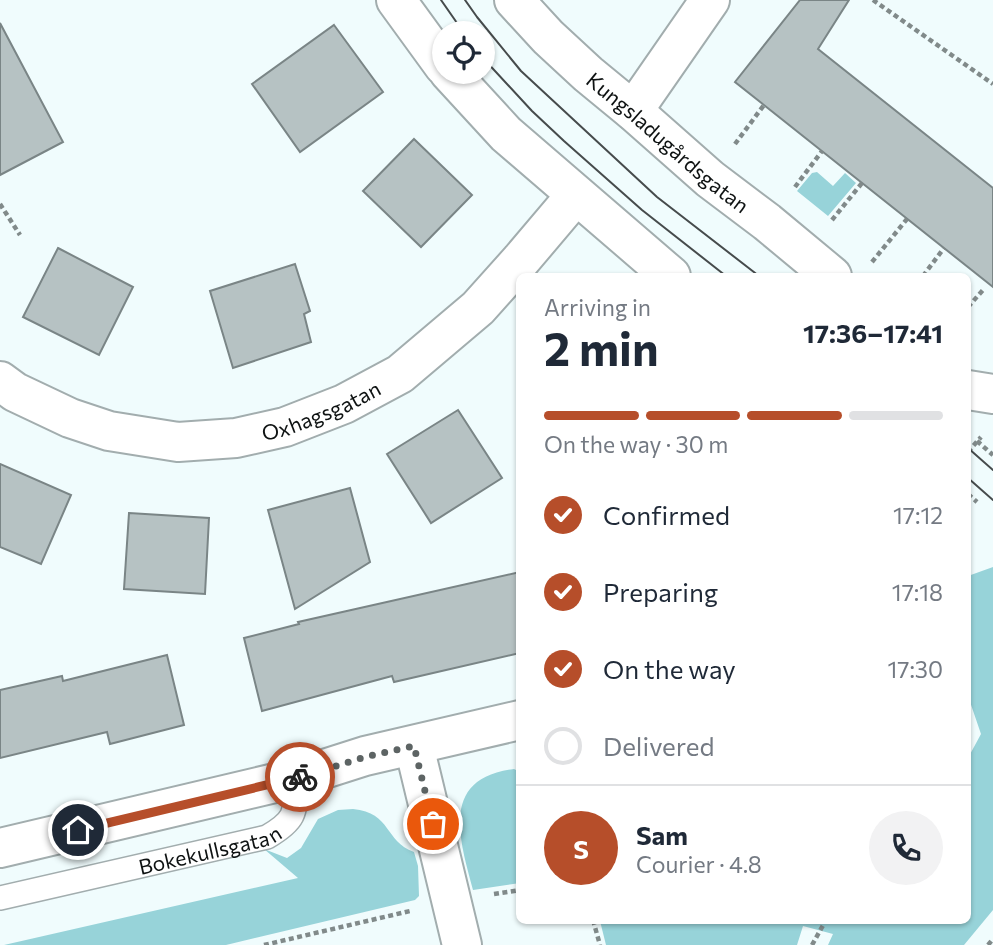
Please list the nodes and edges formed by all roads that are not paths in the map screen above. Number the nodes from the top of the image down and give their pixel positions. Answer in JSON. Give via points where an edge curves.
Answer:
{"nodes":[{"id":1,"x":396,"y":0,"type":"edge"},
{"id":2,"x":514,"y":0,"type":"edge"},
{"id":3,"x":710,"y":0,"type":"edge"},
{"id":4,"x":432,"y":50,"type":"edge"},
{"id":5,"x":460,"y":84,"type":"edge"},
{"id":6,"x":633,"y":111,"type":"junction"},
{"id":7,"x":576,"y":195,"type":"junction"},
{"id":8,"x":667,"y":273,"type":"edge"},
{"id":9,"x":828,"y":273,"type":"edge"},
{"id":10,"x":0,"y":381,"type":"edge"},
{"id":11,"x":971,"y":390,"type":"edge"},
{"id":12,"x":993,"y":394,"type":"edge"},
{"id":13,"x":516,"y":721,"type":"edge"},
{"id":14,"x":414,"y":746,"type":"junction"},
{"id":15,"x":296,"y":778,"type":"junction"},
{"id":16,"x":0,"y":848,"type":"edge"},
{"id":17,"x":0,"y":898,"type":"edge"},
{"id":18,"x":462,"y":945,"type":"edge"}],
"edges":[{"from":1,"to":4,"type":"street"},
{"from":2,"to":6,"type":"street","name":"Kungsladugårdsgatan","via":[[548,37]]},
{"from":3,"to":6,"type":"street"},
{"from":5,"to":7,"type":"street","via":[[506,134]]},
{"from":6,"to":9,"type":"street","name":"Kungsladugårdsgatan"},
{"from":7,"to":8,"type":"street"},
{"from":7,"to":10,"type":"street","name":"Oxhagsgatan","via":[[478,308],[400,374],[344,404],[285,427],[236,438],[178,442],[108,431],[70,418]]},
{"from":11,"to":12,"type":"street"},
{"from":13,"to":14,"type":"street","name":"Bokekullsgatan"},
{"from":14,"to":15,"type":"street","name":"Bokekullsgatan"},
{"from":14,"to":18,"type":"street"},
{"from":15,"to":16,"type":"street","name":"Bokekullsgatan"},
{"from":15,"to":17,"type":"lane","name":"Bokekullsgatan","via":[[295,812],[283,828],[267,837]]}]}
